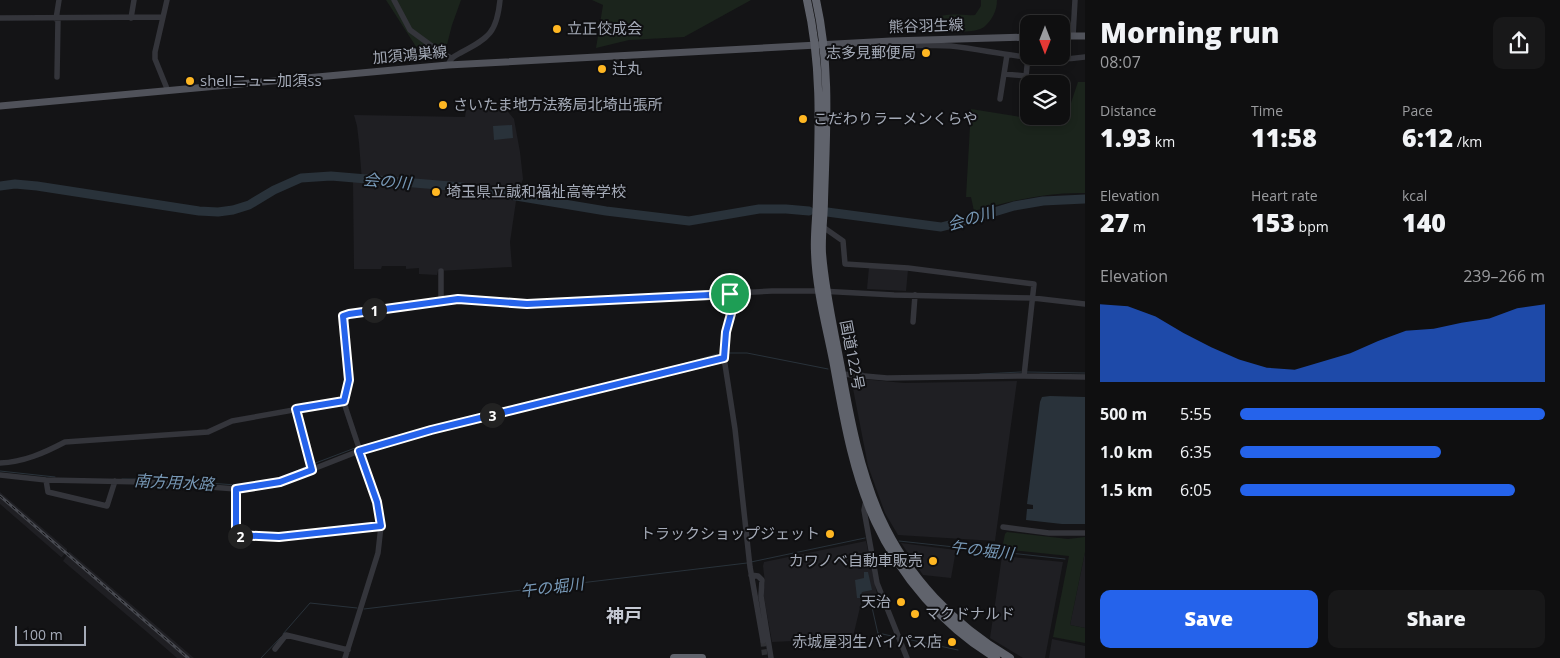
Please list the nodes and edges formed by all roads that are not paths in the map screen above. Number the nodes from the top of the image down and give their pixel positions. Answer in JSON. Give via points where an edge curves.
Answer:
{"nodes":[{"id":1,"x":59,"y":0,"type":"edge"},
{"id":2,"x":134,"y":0,"type":"edge"},
{"id":3,"x":167,"y":0,"type":"edge"},
{"id":4,"x":394,"y":0,"type":"edge"},
{"id":5,"x":500,"y":0,"type":"edge"},
{"id":6,"x":808,"y":0,"type":"edge"},
{"id":7,"x":816,"y":0,"type":"edge"},
{"id":8,"x":1074,"y":0,"type":"edge"},
{"id":9,"x":0,"y":18,"type":"edge"},
{"id":10,"x":131,"y":18,"type":"junction"},
{"id":11,"x":163,"y":18,"type":"junction"},
{"id":12,"x":57,"y":19,"type":"junction"},
{"id":13,"x":1070,"y":36,"type":"edge"},
{"id":14,"x":1074,"y":36,"type":"junction"},
{"id":15,"x":1085,"y":36,"type":"edge"},
{"id":16,"x":1020,"y":37,"type":"edge"},
{"id":17,"x":891,"y":41,"type":"junction"},
{"id":18,"x":820,"y":45,"type":"junction"},
{"id":19,"x":1007,"y":55,"type":"junction"},
{"id":20,"x":1020,"y":56,"type":"edge"},
{"id":21,"x":1085,"y":57,"type":"edge"},
{"id":22,"x":1070,"y":59,"type":"edge"},
{"id":23,"x":449,"y":62,"type":"junction"},
{"id":24,"x":1027,"y":65,"type":"edge"},
{"id":25,"x":1004,"y":74,"type":"junction"},
{"id":26,"x":56,"y":77,"type":"dead end"},
{"id":27,"x":168,"y":91,"type":"junction"},
{"id":28,"x":1000,"y":98,"type":"dead end"},
{"id":29,"x":0,"y":106,"type":"edge"},
{"id":30,"x":823,"y":228,"type":"junction"},
{"id":31,"x":441,"y":271,"type":"dead end"},
{"id":32,"x":823,"y":291,"type":"junction"},
{"id":33,"x":730,"y":294,"type":"junction"},
{"id":34,"x":916,"y":295,"type":"junction"},
{"id":35,"x":1033,"y":298,"type":"junction"},
{"id":36,"x":441,"y":301,"type":"junction"},
{"id":37,"x":1085,"y":304,"type":"edge"},
{"id":38,"x":913,"y":322,"type":"dead end"},
{"id":39,"x":724,"y":358,"type":"junction"},
{"id":40,"x":842,"y":374,"type":"junction"},
{"id":41,"x":1024,"y":376,"type":"junction"},
{"id":42,"x":1085,"y":377,"type":"edge"},
{"id":43,"x":344,"y":401,"type":"junction"},
{"id":44,"x":296,"y":409,"type":"junction"},
{"id":45,"x":359,"y":451,"type":"junction"},
{"id":46,"x":0,"y":463,"type":"edge"},
{"id":47,"x":312,"y":470,"type":"junction"},
{"id":48,"x":0,"y":475,"type":"edge"},
{"id":49,"x":46,"y":480,"type":"junction"},
{"id":50,"x":115,"y":482,"type":"junction"},
{"id":51,"x":236,"y":489,"type":"junction"},
{"id":52,"x":869,"y":497,"type":"junction"},
{"id":53,"x":381,"y":526,"type":"junction"},
{"id":54,"x":1003,"y":527,"type":"dead end"},
{"id":55,"x":1085,"y":533,"type":"edge"},
{"id":56,"x":752,"y":575,"type":"junction"},
{"id":57,"x":762,"y":641,"type":"tunnel mouth"},
{"id":58,"x":275,"y":649,"type":"dead end"},
{"id":59,"x":348,"y":650,"type":"junction"},
{"id":60,"x":987,"y":655,"type":"edge"},
{"id":61,"x":345,"y":658,"type":"edge"},
{"id":62,"x":674,"y":658,"type":"edge"},
{"id":63,"x":702,"y":658,"type":"edge"},
{"id":64,"x":771,"y":658,"type":"edge"},
{"id":65,"x":907,"y":658,"type":"edge"},
{"id":66,"x":996,"y":658,"type":"edge"},
{"id":67,"x":1010,"y":658,"type":"edge"}],
"edges":[{"from":1,"to":12,"type":"street"},
{"from":2,"to":10,"type":"street"},
{"from":3,"to":11,"type":"street"},
{"from":4,"to":23,"type":"street","via":[[410,30]]},
{"from":5,"to":23,"type":"street","via":[[496,23],[489,36]]},
{"from":6,"to":18,"type":"highway","name":"国道122号"},
{"from":7,"to":18,"type":"highway","name":"国道122号"},
{"from":8,"to":14,"type":"street"},
{"from":9,"to":12,"type":"street"},
{"from":10,"to":11,"type":"street"},
{"from":10,"to":12,"type":"street"},
{"from":11,"to":27,"type":"street","via":[[156,59]]},
{"from":12,"to":26,"type":"street"},
{"from":13,"to":14,"type":"main road"},
{"from":14,"to":15,"type":"main road"},
{"from":16,"to":17,"type":"main road","name":"熊谷羽生線"},
{"from":17,"to":18,"type":"main road","name":"熊谷羽生線"},
{"from":17,"to":19,"type":"street"},
{"from":18,"to":23,"type":"main road","name":"加須鴻巣線"},
{"from":18,"to":30,"type":"highway","name":"国道122号","via":[[827,91]]},
{"from":18,"to":32,"type":"highway","name":"国道122号","via":[[815,253]]},
{"from":19,"to":20,"type":"street"},
{"from":19,"to":25,"type":"street"},
{"from":21,"to":22,"type":"street"},
{"from":23,"to":27,"type":"main road","name":"加須鴻巣線"},
{"from":24,"to":25,"type":"street","via":[[1026,76]]},
{"from":25,"to":28,"type":"street"},
{"from":27,"to":29,"type":"main road","name":"加須鴻巣線"},
{"from":30,"to":32,"type":"highway","name":"国道122号"},
{"from":30,"to":35,"type":"street","via":[[843,241],[845,264],[908,268],[1034,284]]},
{"from":31,"to":36,"type":"street"},
{"from":32,"to":33,"type":"street"},
{"from":32,"to":34,"type":"street"},
{"from":32,"to":40,"type":"highway","name":"国道122号"},
{"from":32,"to":52,"type":"highway","name":"国道122号","via":[[842,405],[858,472]]},
{"from":33,"to":36,"type":"street","via":[[527,304],[458,299]]},
{"from":33,"to":39,"type":"street","via":[[732,310]]},
{"from":34,"to":35,"type":"street"},
{"from":34,"to":38,"type":"street"},
{"from":35,"to":37,"type":"street"},
{"from":35,"to":41,"type":"street"},
{"from":36,"to":43,"type":"street","via":[[343,316],[349,380]]},
{"from":39,"to":45,"type":"street","via":[[431,430]]},
{"from":39,"to":56,"type":"street"},
{"from":40,"to":41,"type":"street","via":[[888,378]]},
{"from":40,"to":52,"type":"highway","name":"国道122号"},
{"from":41,"to":42,"type":"street"},
{"from":43,"to":44,"type":"street"},
{"from":43,"to":45,"type":"street"},
{"from":44,"to":46,"type":"street","via":[[232,421],[208,432],[65,442],[27,460]]},
{"from":44,"to":47,"type":"street"},
{"from":45,"to":47,"type":"street"},
{"from":45,"to":53,"type":"street","via":[[377,502]]},
{"from":47,"to":51,"type":"street","via":[[280,482]]},
{"from":48,"to":49,"type":"street"},
{"from":49,"to":50,"type":"street"},
{"from":49,"to":50,"type":"street","via":[[48,492],[107,506]]},
{"from":50,"to":51,"type":"street"},
{"from":51,"to":53,"type":"street","via":[[236,535],[279,537]]},
{"from":52,"to":60,"type":"highway","name":"国道122号","via":[[875,521],[897,561],[946,620]]},
{"from":52,"to":65,"type":"street","via":[[864,510],[877,583]]},
{"from":52,"to":67,"type":"highway","name":"国道122号","via":[[903,557],[928,590],[967,628]]},
{"from":53,"to":59,"type":"street","via":[[378,554]]},
{"from":54,"to":55,"type":"street","via":[[1049,533]]},
{"from":56,"to":57,"type":"street"},
{"from":56,"to":64,"type":"street","via":[[762,580],[761,596]]},
{"from":58,"to":59,"type":"street","via":[[286,635]]},
{"from":59,"to":61,"type":"street"},
{"from":60,"to":66,"type":"highway","name":"国道122号"},
{"from":62,"to":63,"type":"highway"}]}
